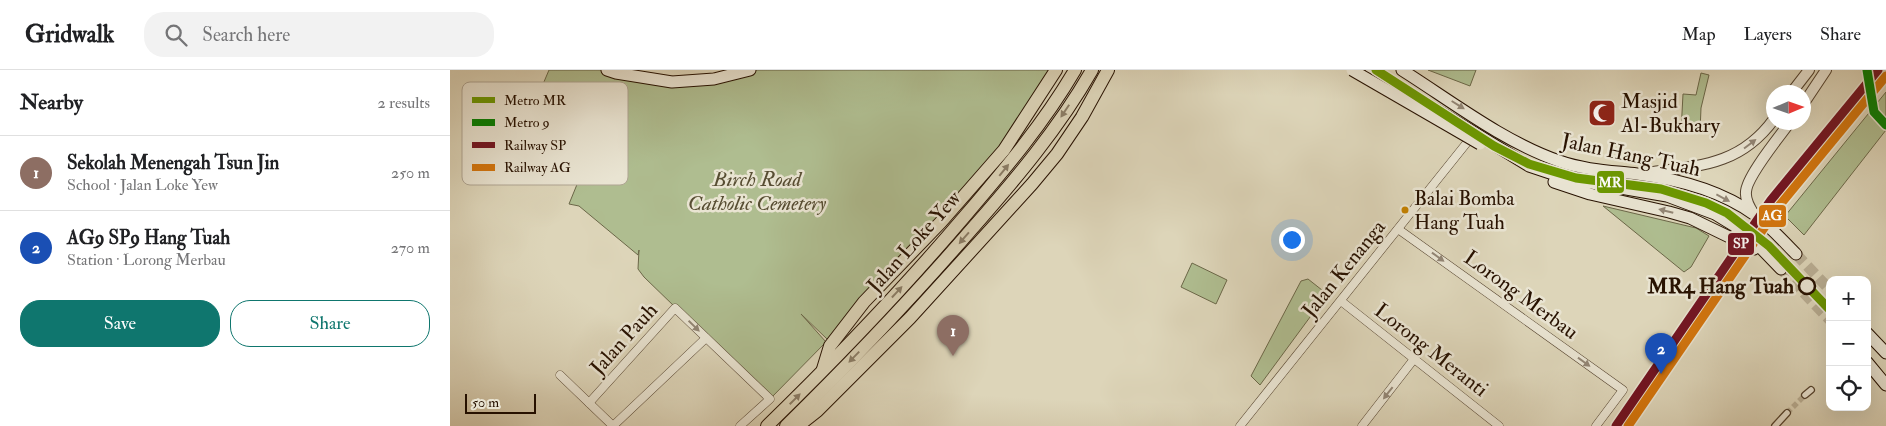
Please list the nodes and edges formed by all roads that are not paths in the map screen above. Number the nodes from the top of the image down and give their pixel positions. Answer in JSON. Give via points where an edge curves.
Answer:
{"nodes":[{"id":1,"x":607,"y":70,"type":"edge"},
{"id":2,"x":750,"y":70,"type":"edge"},
{"id":3,"x":1056,"y":70,"type":"edge"},
{"id":4,"x":1075,"y":70,"type":"edge"},
{"id":5,"x":1092,"y":70,"type":"edge"},
{"id":6,"x":1108,"y":70,"type":"edge"},
{"id":7,"x":1352,"y":70,"type":"edge"},
{"id":8,"x":1371,"y":70,"type":"edge"},
{"id":9,"x":1402,"y":70,"type":"edge"},
{"id":10,"x":1809,"y":70,"type":"edge"},
{"id":11,"x":1826,"y":70,"type":"edge"},
{"id":12,"x":1797,"y":85,"type":"edge"},
{"id":13,"x":1811,"y":92,"type":"edge"},
{"id":14,"x":1440,"y":94,"type":"junction"},
{"id":15,"x":1433,"y":107,"type":"junction"},
{"id":16,"x":1766,"y":128,"type":"edge"},
{"id":17,"x":1784,"y":130,"type":"edge"},
{"id":18,"x":1475,"y":133,"type":"junction"},
{"id":19,"x":1637,"y":174,"type":"junction"},
{"id":20,"x":1755,"y":215,"type":"junction"},
{"id":21,"x":1398,"y":229,"type":"junction"},
{"id":22,"x":1796,"y":254,"type":"tunnel mouth"},
{"id":23,"x":1771,"y":258,"type":"junction"},
{"id":24,"x":1781,"y":268,"type":"tunnel mouth"},
{"id":25,"x":1341,"y":301,"type":"junction"},
{"id":26,"x":1871,"y":337,"type":"edge"},
{"id":27,"x":706,"y":338,"type":"junction"},
{"id":28,"x":1886,"y":353,"type":"edge"},
{"id":29,"x":1414,"y":359,"type":"junction"},
{"id":30,"x":1870,"y":366,"type":"edge"},
{"id":31,"x":822,"y":371,"type":"junction"},
{"id":32,"x":560,"y":375,"type":"dead end"},
{"id":33,"x":1886,"y":385,"type":"edge"},
{"id":34,"x":1811,"y":390,"type":"dead end"},
{"id":35,"x":1805,"y":395,"type":"tunnel mouth"},
{"id":36,"x":589,"y":403,"type":"junction"},
{"id":37,"x":817,"y":411,"type":"junction"},
{"id":38,"x":1787,"y":413,"type":"tunnel mouth"},
{"id":39,"x":1488,"y":423,"type":"edge"},
{"id":40,"x":613,"y":426,"type":"edge"},
{"id":41,"x":740,"y":426,"type":"edge"},
{"id":42,"x":767,"y":426,"type":"edge"},
{"id":43,"x":786,"y":426,"type":"edge"},
{"id":44,"x":798,"y":426,"type":"edge"},
{"id":45,"x":806,"y":426,"type":"edge"},
{"id":46,"x":1240,"y":426,"type":"edge"},
{"id":47,"x":1362,"y":426,"type":"edge"},
{"id":48,"x":1499,"y":426,"type":"edge"},
{"id":49,"x":1596,"y":426,"type":"edge"},
{"id":50,"x":1775,"y":426,"type":"edge"}],
"edges":[{"from":1,"to":2,"type":"main road","via":[[672,82]]},
{"from":3,"to":31,"type":"highway","via":[[1004,150],[864,302],[830,346]]},
{"from":31,"to":4,"type":"highway","name":"Jalan Loke Yew","one_way":true,"via":[[1006,168],[1051,109]]},
{"from":5,"to":43,"type":"highway","name":"Jalan Loke Yew","one_way":true,"via":[[1014,181],[877,334]]},
{"from":6,"to":37,"type":"highway","via":[[1082,117],[1032,184],[910,318]]},
{"from":23,"to":7,"type":"main road","name":"Jalan Hang Tuah","one_way":true,"bridge":true,"via":[[1690,218],[1590,194],[1531,174]]},
{"from":8,"to":15,"type":"main road","name":"Jalan Hang Tuah"},
{"from":9,"to":14,"type":"main road","name":"Jalan Hang Tuah"},
{"from":10,"to":12,"type":"street"},
{"from":11,"to":13,"type":"street"},
{"from":14,"to":15,"type":"main road"},
{"from":14,"to":19,"type":"main road","name":"Jalan Hang Tuah","one_way":true,"via":[[1504,136],[1546,156],[1614,173]]},
{"from":15,"to":18,"type":"main road","name":"Jalan Hang Tuah"},
{"from":19,"to":16,"type":"street","one_way":true,"via":[[1704,164],[1732,156],[1756,140]]},
{"from":17,"to":20,"type":"street","via":[[1750,179],[1746,196]]},
{"from":18,"to":21,"type":"street","name":"Jalan Kenanga"},
{"from":18,"to":23,"type":"main road","name":"Jalan Hang Tuah","via":[[1529,166],[1568,178],[1642,190],[1694,205],[1733,226]]},
{"from":19,"to":20,"type":"main road","name":"Jalan Hang Tuah","one_way":true,"via":[[1676,180],[1712,192]]},
{"from":20,"to":22,"type":"main road","name":"Jalan Hang Tuah"},
{"from":21,"to":25,"type":"street","name":"Jalan Kenanga"},
{"from":21,"to":49,"type":"street","name":"Lorong Merbau","one_way":true,"via":[[1623,390]]},
{"from":23,"to":24,"type":"main road","name":"Jalan Hang Tuah"},
{"from":25,"to":29,"type":"street","name":"Lorong Meranti"},
{"from":25,"to":46,"type":"street","name":"Jalan Kenanga"},
{"from":26,"to":28,"type":"main road"},
{"from":36,"to":27,"type":"street","name":"Jalan Pauh","one_way":true,"via":[[675,308]]},
{"from":27,"to":40,"type":"street"},
{"from":27,"to":41,"type":"street","via":[[770,399]]},
{"from":29,"to":39,"type":"street","name":"Lorong Meranti"},
{"from":29,"to":47,"type":"street","one_way":true},
{"from":30,"to":33,"type":"main road"},
{"from":42,"to":31,"type":"highway","name":"Jalan Loke Yew","one_way":true},
{"from":32,"to":36,"type":"street","name":"Jalan Pauh"},
{"from":34,"to":35,"type":"street"},
{"from":36,"to":40,"type":"street","name":"Jalan Pauh"},
{"from":37,"to":44,"type":"highway"},
{"from":37,"to":45,"type":"highway"},
{"from":38,"to":50,"type":"street"},
{"from":39,"to":48,"type":"street","name":"Lorong Meranti"}]}
